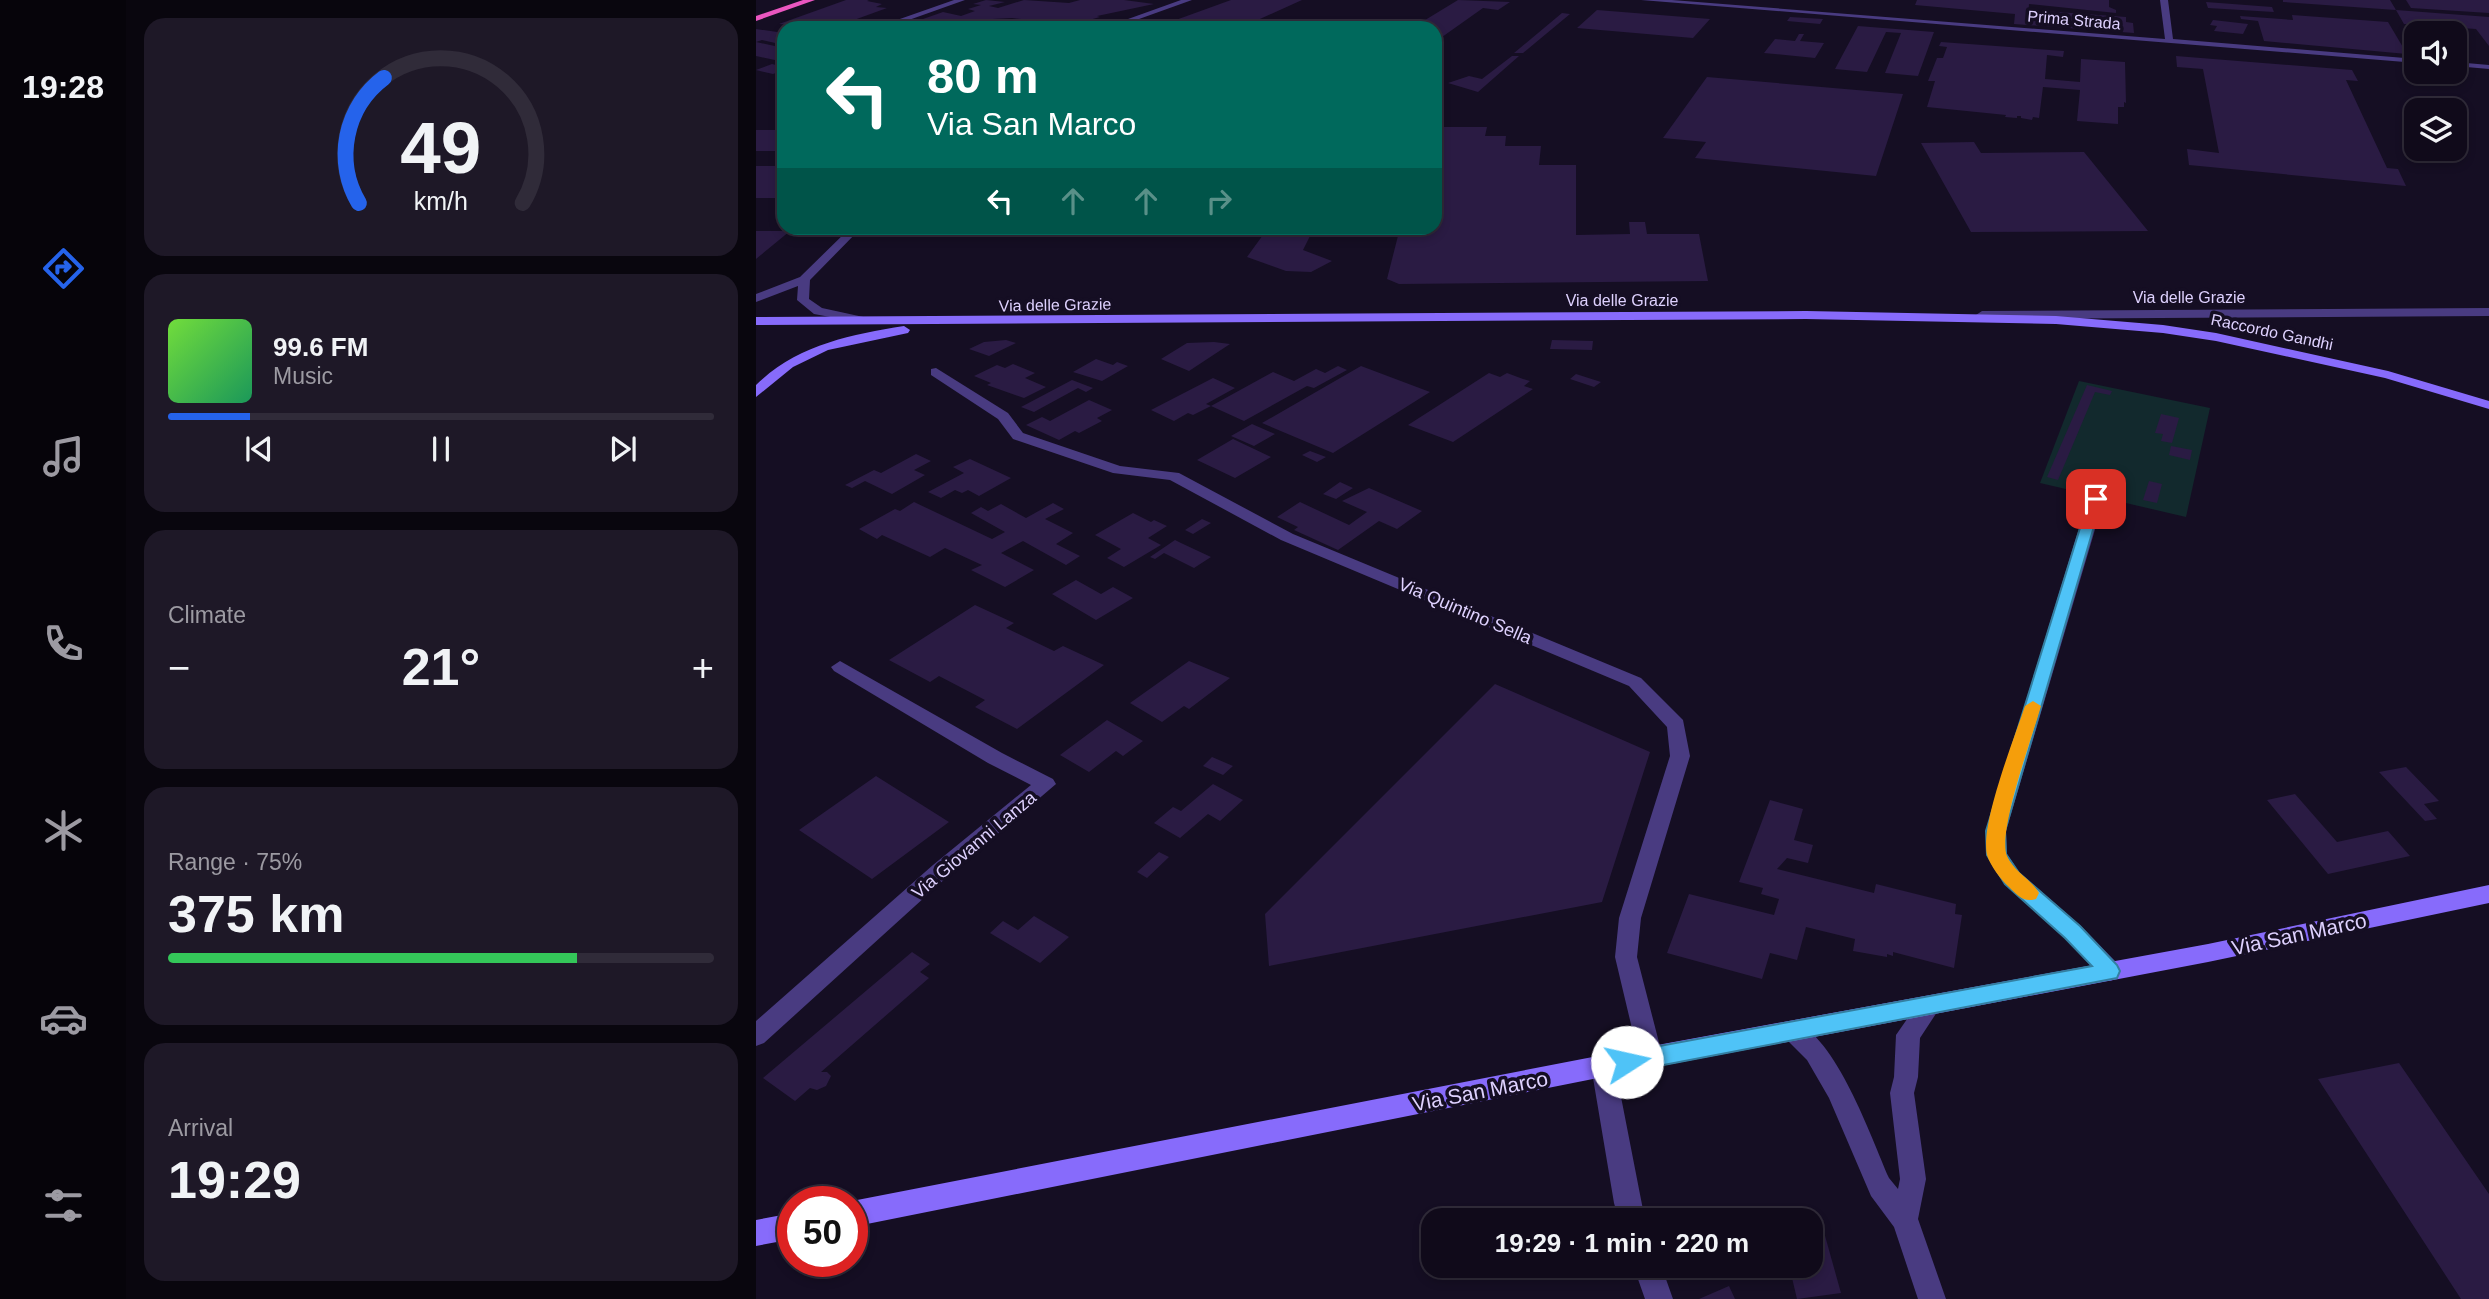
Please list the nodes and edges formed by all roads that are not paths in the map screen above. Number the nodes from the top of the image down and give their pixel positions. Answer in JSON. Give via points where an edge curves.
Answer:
{"nodes":[{"id":1,"x":812,"y":0,"type":"edge"},
{"id":2,"x":961,"y":0,"type":"edge"},
{"id":3,"x":1188,"y":0,"type":"edge"},
{"id":4,"x":1645,"y":0,"type":"edge"},
{"id":5,"x":2164,"y":0,"type":"edge"},
{"id":6,"x":756,"y":19,"type":"edge"},
{"id":7,"x":902,"y":21,"type":"edge"},
{"id":8,"x":1127,"y":21,"type":"edge"},
{"id":9,"x":2169,"y":41,"type":"junction"},
{"id":10,"x":2404,"y":60,"type":"edge"},
{"id":11,"x":2467,"y":65,"type":"edge"},
{"id":12,"x":2489,"y":67,"type":"edge"},
{"id":13,"x":849,"y":235,"type":"edge"},
{"id":14,"x":804,"y":279,"type":"junction"},
{"id":15,"x":756,"y":298,"type":"edge"},
{"id":16,"x":2489,"y":312,"type":"edge"},
{"id":17,"x":1917,"y":316,"type":"junction"},
{"id":18,"x":756,"y":321,"type":"edge"},
{"id":19,"x":865,"y":321,"type":"junction"},
{"id":20,"x":959,"y":321,"type":"junction"},
{"id":21,"x":936,"y":372,"type":"dead end"},
{"id":22,"x":756,"y":393,"type":"edge"},
{"id":23,"x":2489,"y":405,"type":"edge"},
{"id":24,"x":2096,"y":499,"type":"dead end"},
{"id":25,"x":840,"y":667,"type":"dead end"},
{"id":26,"x":2489,"y":894,"type":"edge"},
{"id":27,"x":2110,"y":971,"type":"junction"},
{"id":28,"x":1929,"y":1006,"type":"junction"},
{"id":29,"x":1793,"y":1031,"type":"junction"},
{"id":30,"x":756,"y":1036,"type":"edge"},
{"id":31,"x":1651,"y":1058,"type":"junction"},
{"id":32,"x":1604,"y":1066,"type":"junction"},
{"id":33,"x":1628,"y":1208,"type":"edge"},
{"id":34,"x":868,"y":1211,"type":"edge"},
{"id":35,"x":1905,"y":1219,"type":"junction"},
{"id":36,"x":777,"y":1229,"type":"edge"},
{"id":37,"x":756,"y":1233,"type":"edge"},
{"id":38,"x":1652,"y":1278,"type":"edge"},
{"id":39,"x":1659,"y":1299,"type":"edge"},
{"id":40,"x":1933,"y":1299,"type":"edge"}],
"edges":[{"from":1,"to":6,"type":"highway"},
{"from":2,"to":7,"type":"street"},
{"from":3,"to":8,"type":"street"},
{"from":4,"to":9,"type":"street","name":"Prima Strada"},
{"from":5,"to":9,"type":"street"},
{"from":9,"to":10,"type":"street","name":"Prima Strada"},
{"from":11,"to":12,"type":"street"},
{"from":13,"to":14,"type":"street"},
{"from":14,"to":15,"type":"street"},
{"from":14,"to":19,"type":"street","via":[[803,300],[818,311]]},
{"from":16,"to":17,"type":"street","name":"Via delle Grazie"},
{"from":17,"to":20,"type":"main road","name":"Via delle Grazie"},
{"from":17,"to":23,"type":"main road","name":"Raccordo Gandhi","via":[[2068,321],[2190,333],[2354,367]]},
{"from":18,"to":19,"type":"main road","name":"Via delle Grazie"},
{"from":19,"to":20,"type":"main road","name":"Via delle Grazie"},
{"from":20,"to":22,"type":"main road","via":[[828,345],[788,364]]},
{"from":21,"to":31,"type":"street","name":"Via Quintino Sella","via":[[1003,416],[1018,436],[1118,470],[1174,476],[1287,537],[1635,682],[1676,725],[1680,756],[1630,918],[1626,957]]},
{"from":24,"to":27,"type":"street","via":[[1996,831],[1997,855],[2012,878]]},
{"from":25,"to":30,"type":"street","name":"Via Giovanni Lanza","via":[[1046,784],[940,871]]},
{"from":26,"to":27,"type":"main road","name":"Via San Marco"},
{"from":27,"to":28,"type":"main road","name":"Via San Marco"},
{"from":28,"to":29,"type":"main road","name":"Via San Marco"},
{"from":28,"to":35,"type":"street","via":[[1908,1035],[1902,1093],[1913,1179]]},
{"from":29,"to":31,"type":"main road","name":"Via San Marco"},
{"from":29,"to":35,"type":"street","via":[[1815,1052],[1838,1091],[1880,1186]]},
{"from":31,"to":32,"type":"main road","name":"Via San Marco"},
{"from":32,"to":33,"type":"street"},
{"from":32,"to":34,"type":"main road","name":"Via San Marco"},
{"from":35,"to":40,"type":"street"},
{"from":36,"to":37,"type":"main road"},
{"from":38,"to":39,"type":"street"}]}
